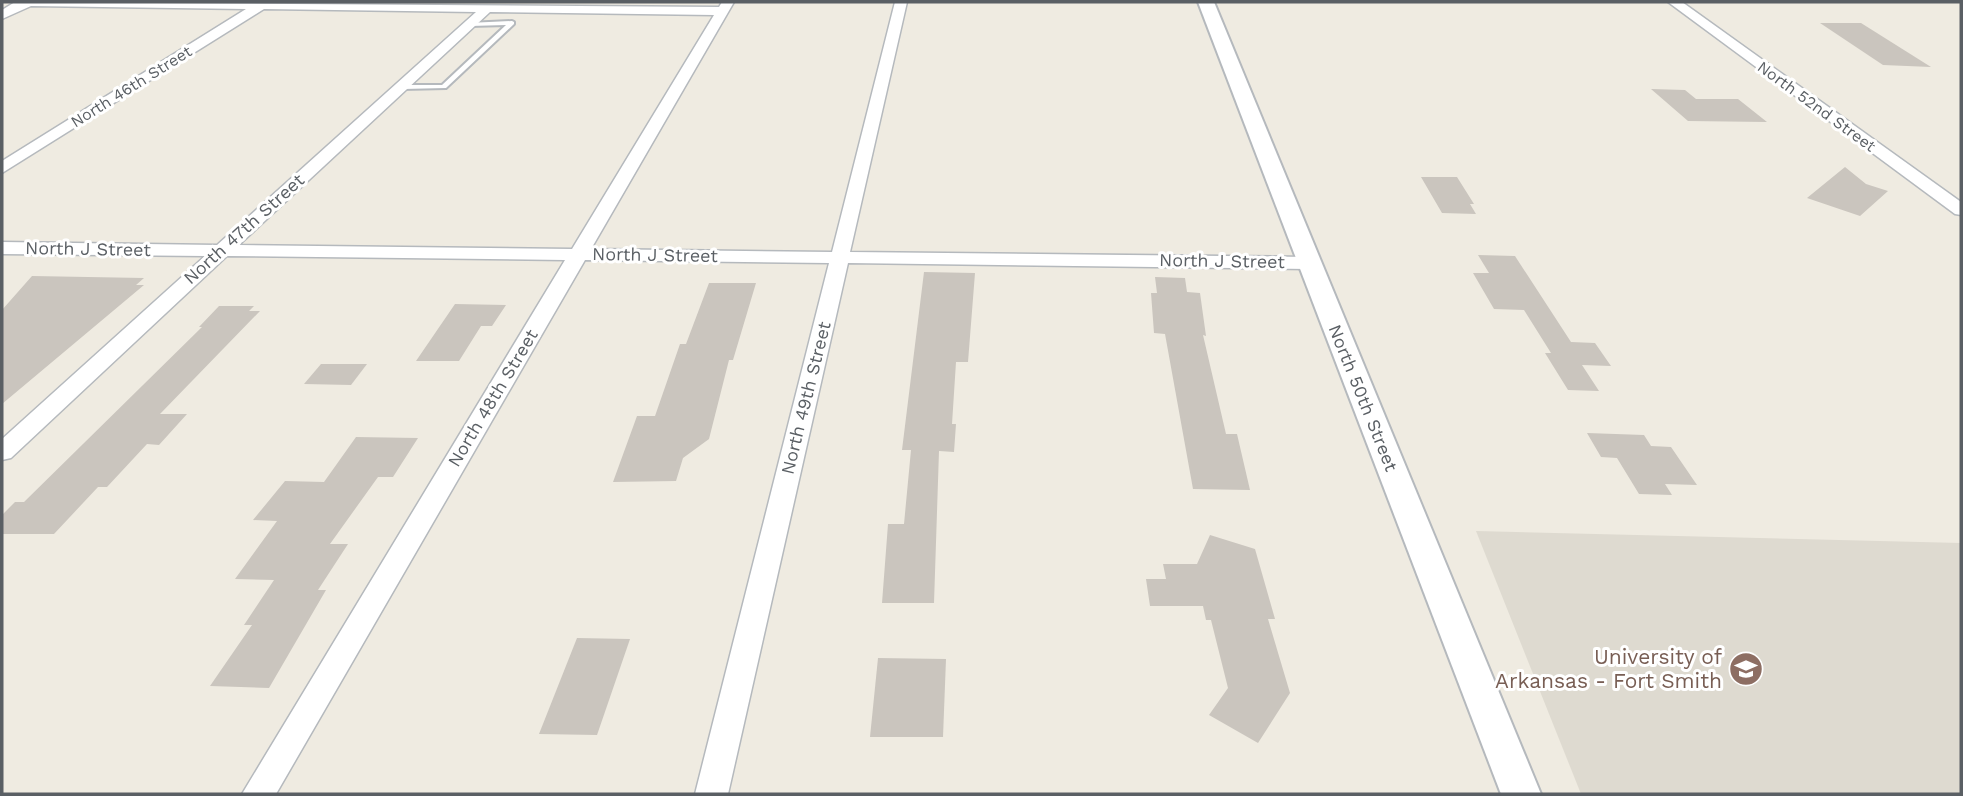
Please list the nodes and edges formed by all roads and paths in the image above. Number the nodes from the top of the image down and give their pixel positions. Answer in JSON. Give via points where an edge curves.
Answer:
{"nodes":[{"id":1,"x":21,"y":2,"type":"edge"},
{"id":2,"x":29,"y":2,"type":"edge"},
{"id":3,"x":901,"y":2,"type":"edge"},
{"id":4,"x":1206,"y":2,"type":"edge"},
{"id":5,"x":1674,"y":2,"type":"edge"},
{"id":6,"x":261,"y":5,"type":"junction"},
{"id":7,"x":726,"y":6,"type":"edge"},
{"id":8,"x":488,"y":8,"type":"junction"},
{"id":9,"x":2,"y":15,"type":"edge"},
{"id":10,"x":470,"y":24,"type":"junction"},
{"id":11,"x":403,"y":87,"type":"junction"},
{"id":12,"x":2,"y":168,"type":"edge"},
{"id":13,"x":1961,"y":210,"type":"edge"},
{"id":14,"x":2,"y":248,"type":"edge"},
{"id":15,"x":222,"y":251,"type":"junction"},
{"id":16,"x":578,"y":254,"type":"junction"},
{"id":17,"x":840,"y":257,"type":"junction"},
{"id":18,"x":1308,"y":262,"type":"junction"},
{"id":19,"x":2,"y":452,"type":"edge"},
{"id":20,"x":258,"y":794,"type":"edge"},
{"id":21,"x":711,"y":794,"type":"edge"},
{"id":22,"x":1521,"y":794,"type":"edge"}],
"edges":[{"from":1,"to":2,"type":"street"},
{"from":2,"to":6,"type":"street"},
{"from":2,"to":9,"type":"street"},
{"from":3,"to":17,"type":"street","name":"North 49th Street"},
{"from":4,"to":18,"type":"street","name":"North 50th Street"},
{"from":5,"to":13,"type":"street","name":"North 52nd Street"},
{"from":6,"to":8,"type":"street"},
{"from":6,"to":12,"type":"street","name":"North 46th Street"},
{"from":7,"to":8,"type":"street"},
{"from":7,"to":16,"type":"street","name":"North 48th Street"},
{"from":8,"to":10,"type":"street","name":"North 47th Street"},
{"from":10,"to":11,"type":"street","name":"North 47th Street"},
{"from":10,"to":11,"type":"lane","via":[[512,23],[444,87]]},
{"from":11,"to":15,"type":"street","name":"North 47th Street"},
{"from":14,"to":15,"type":"street","name":"North J Street"},
{"from":15,"to":16,"type":"street","name":"North J Street"},
{"from":15,"to":19,"type":"street","name":"North 47th Street"},
{"from":16,"to":17,"type":"street","name":"North J Street"},
{"from":16,"to":20,"type":"street","name":"North 48th Street"},
{"from":17,"to":18,"type":"street","name":"North J Street"},
{"from":17,"to":21,"type":"street","name":"North 49th Street"},
{"from":18,"to":22,"type":"street","name":"North 50th Street"}]}
